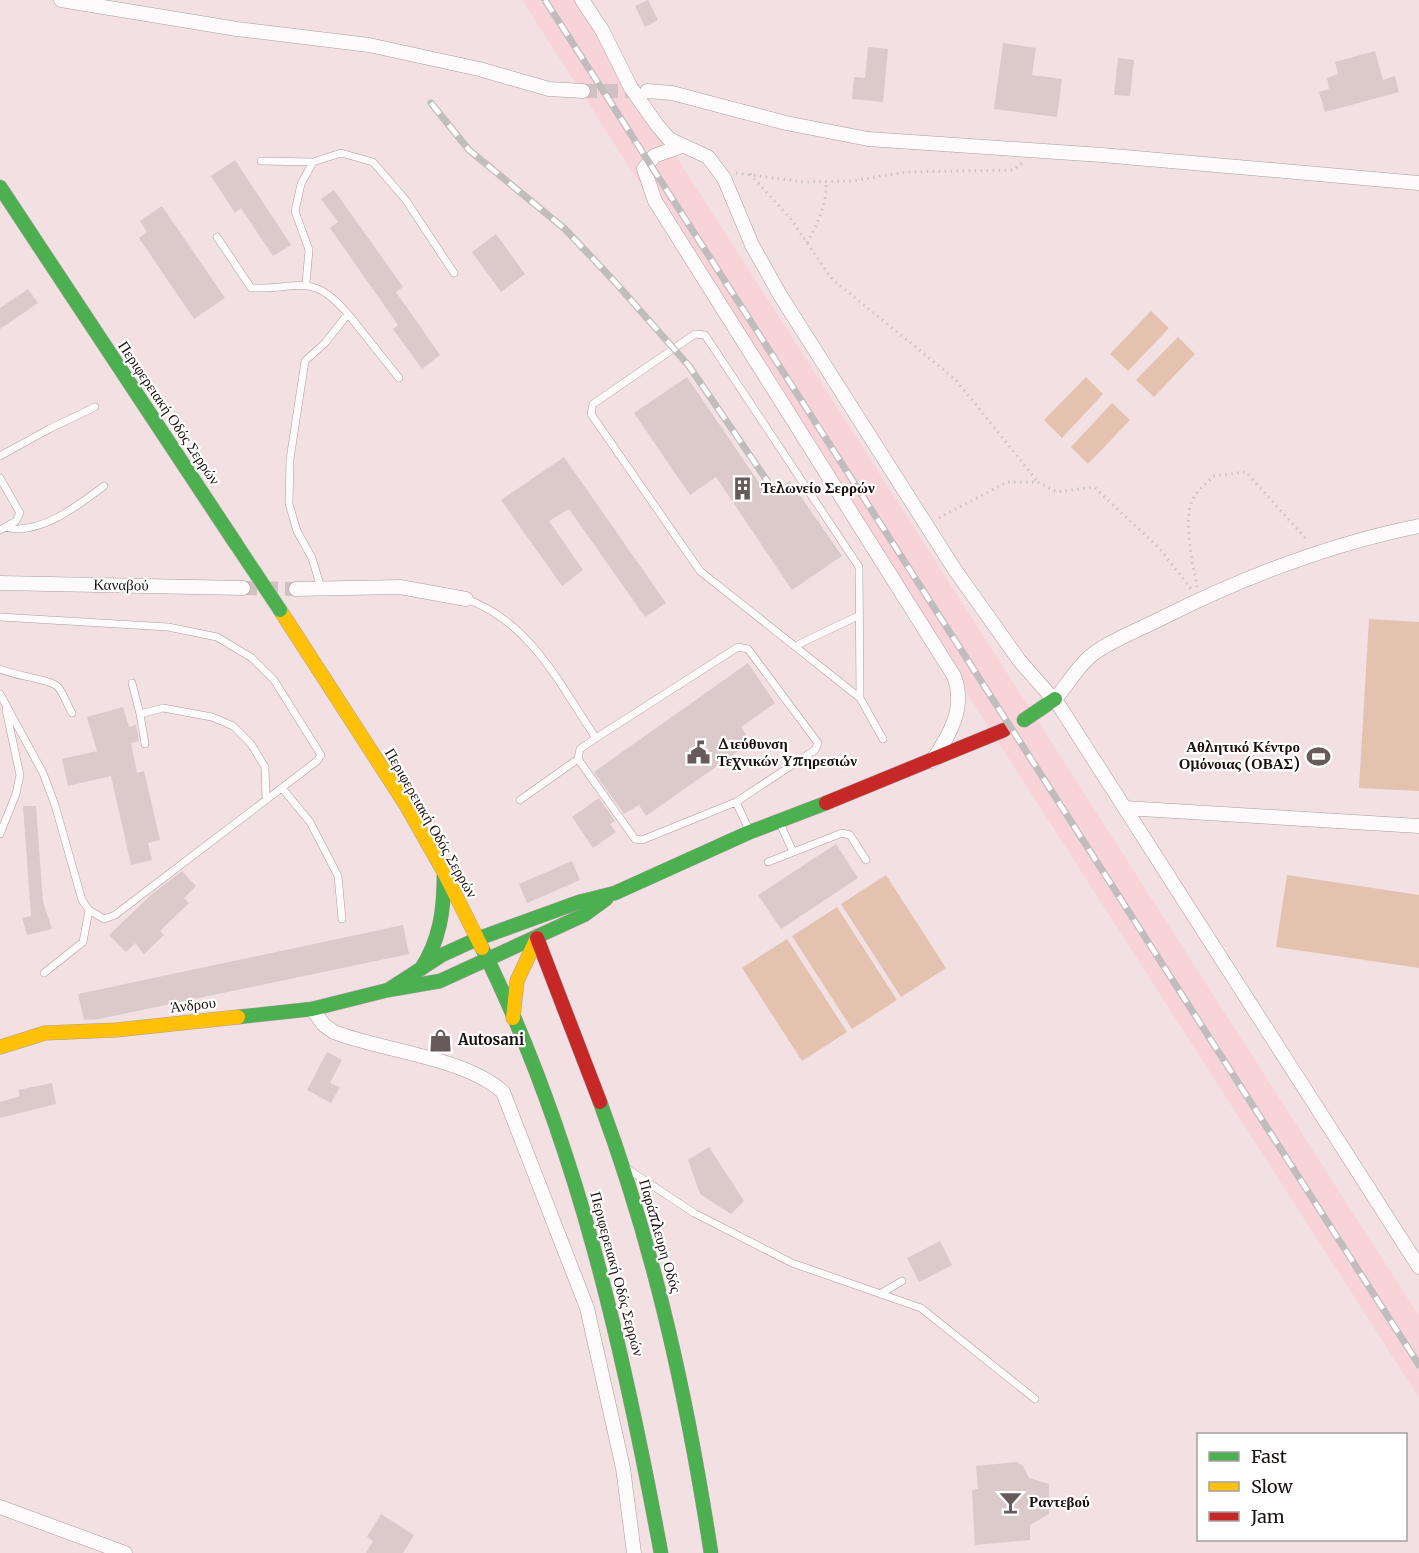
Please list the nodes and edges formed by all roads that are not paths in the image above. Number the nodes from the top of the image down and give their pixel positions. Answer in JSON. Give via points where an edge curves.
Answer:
{"nodes":[{"id":1,"x":61,"y":0,"type":"edge"},
{"id":2,"x":582,"y":0,"type":"edge"},
{"id":3,"x":583,"y":91,"type":"tunnel mouth"},
{"id":4,"x":647,"y":91,"type":"tunnel mouth"},
{"id":5,"x":682,"y":146,"type":"junction"},
{"id":6,"x":261,"y":161,"type":"dead end"},
{"id":7,"x":313,"y":162,"type":"junction"},
{"id":8,"x":1419,"y":183,"type":"edge"},
{"id":9,"x":0,"y":187,"type":"edge"},
{"id":10,"x":217,"y":237,"type":"dead end"},
{"id":11,"x":454,"y":273,"type":"dead end"},
{"id":12,"x":306,"y":283,"type":"junction"},
{"id":13,"x":348,"y":314,"type":"junction"},
{"id":14,"x":399,"y":378,"type":"dead end"},
{"id":15,"x":95,"y":407,"type":"dead end"},
{"id":16,"x":0,"y":456,"type":"edge"},
{"id":17,"x":0,"y":478,"type":"edge"},
{"id":18,"x":104,"y":486,"type":"dead end"},
{"id":19,"x":1419,"y":526,"type":"edge"},
{"id":20,"x":3,"y":529,"type":"edge"},
{"id":21,"x":0,"y":582,"type":"edge"},
{"id":22,"x":243,"y":588,"type":"tunnel mouth"},
{"id":23,"x":321,"y":588,"type":"junction"},
{"id":24,"x":296,"y":589,"type":"tunnel mouth"},
{"id":25,"x":466,"y":599,"type":"joint"},
{"id":26,"x":860,"y":615,"type":"junction"},
{"id":27,"x":0,"y":617,"type":"edge"},
{"id":28,"x":795,"y":646,"type":"junction"},
{"id":29,"x":0,"y":669,"type":"edge"},
{"id":30,"x":132,"y":683,"type":"dead end"},
{"id":31,"x":0,"y":694,"type":"edge"},
{"id":32,"x":861,"y":698,"type":"junction"},
{"id":33,"x":1055,"y":699,"type":"junction"},
{"id":34,"x":4,"y":702,"type":"junction"},
{"id":35,"x":72,"y":713,"type":"dead end"},
{"id":36,"x":140,"y":714,"type":"junction"},
{"id":37,"x":1024,"y":720,"type":"dead end"},
{"id":38,"x":1004,"y":730,"type":"dead end"},
{"id":39,"x":596,"y":738,"type":"junction"},
{"id":40,"x":883,"y":739,"type":"dead end"},
{"id":41,"x":145,"y":744,"type":"dead end"},
{"id":42,"x":578,"y":759,"type":"junction"},
{"id":43,"x":932,"y":761,"type":"junction"},
{"id":44,"x":282,"y":788,"type":"junction"},
{"id":45,"x":266,"y":800,"type":"junction"},
{"id":46,"x":520,"y":800,"type":"dead end"},
{"id":47,"x":736,"y":802,"type":"junction"},
{"id":48,"x":1125,"y":808,"type":"junction"},
{"id":49,"x":779,"y":821,"type":"junction"},
{"id":50,"x":1419,"y":826,"type":"edge"},
{"id":51,"x":750,"y":832,"type":"junction"},
{"id":52,"x":0,"y":834,"type":"edge"},
{"id":53,"x":793,"y":852,"type":"junction"},
{"id":54,"x":866,"y":860,"type":"dead end"},
{"id":55,"x":768,"y":862,"type":"dead end"},
{"id":56,"x":444,"y":872,"type":"junction"},
{"id":57,"x":615,"y":893,"type":"junction"},
{"id":58,"x":89,"y":910,"type":"junction"},
{"id":59,"x":342,"y":919,"type":"dead end"},
{"id":60,"x":537,"y":938,"type":"junction"},
{"id":61,"x":477,"y":939,"type":"junction"},
{"id":62,"x":488,"y":961,"type":"junction"},
{"id":63,"x":421,"y":969,"type":"junction"},
{"id":64,"x":44,"y":973,"type":"dead end"},
{"id":65,"x":388,"y":990,"type":"junction"},
{"id":66,"x":312,"y":1009,"type":"junction"},
{"id":67,"x":513,"y":1018,"type":"junction"},
{"id":68,"x":45,"y":1033,"type":"junction"},
{"id":69,"x":0,"y":1040,"type":"edge"},
{"id":70,"x":0,"y":1047,"type":"edge"},
{"id":71,"x":622,"y":1165,"type":"junction"},
{"id":72,"x":1419,"y":1267,"type":"edge"},
{"id":73,"x":902,"y":1281,"type":"dead end"},
{"id":74,"x":880,"y":1294,"type":"junction"},
{"id":75,"x":1035,"y":1399,"type":"dead end"},
{"id":76,"x":0,"y":1507,"type":"edge"},
{"id":77,"x":125,"y":1553,"type":"edge"},
{"id":78,"x":634,"y":1553,"type":"edge"},
{"id":79,"x":661,"y":1553,"type":"edge"},
{"id":80,"x":711,"y":1553,"type":"edge"}],
"edges":[{"from":1,"to":3,"type":"street","via":[[237,29],[369,45],[549,88]]},
{"from":2,"to":5,"type":"street","via":[[643,107],[669,139]]},
{"from":4,"to":8,"type":"street","via":[[672,93],[786,123],[868,139]]},
{"from":5,"to":33,"type":"street","via":[[708,157],[719,172],[780,295],[926,525],[1018,660]]},
{"from":5,"to":43,"type":"street","via":[[666,150],[648,161],[644,169],[655,201],[954,676],[959,690],[956,717]]},
{"from":6,"to":7,"type":"lane"},
{"from":7,"to":11,"type":"lane","via":[[341,153],[373,162],[405,199]]},
{"from":7,"to":12,"type":"lane","via":[[301,184],[295,211],[309,250]]},
{"from":9,"to":56,"type":"street","name":"Περιφερειακή Οδός Σερρών","bridge":true,"via":[[280,609]]},
{"from":10,"to":12,"type":"lane","via":[[251,288]]},
{"from":12,"to":13,"type":"lane","via":[[331,295]]},
{"from":13,"to":14,"type":"lane"},
{"from":13,"to":23,"type":"lane","via":[[305,361],[291,448],[289,504]]},
{"from":15,"to":16,"type":"lane"},
{"from":17,"to":20,"type":"lane","via":[[20,513],[19,519]]},
{"from":18,"to":20,"type":"lane","via":[[68,513],[18,531]]},
{"from":19,"to":33,"type":"street","via":[[1318,553],[1199,600],[1095,653]]},
{"from":21,"to":22,"type":"street","name":"Καναβού"},
{"from":23,"to":24,"type":"street"},
{"from":23,"to":25,"type":"street","via":[[400,587]]},
{"from":25,"to":39,"type":"lane","via":[[486,606],[531,643]]},
{"from":26,"to":28,"type":"lane"},
{"from":26,"to":28,"type":"lane","via":[[859,567],[705,335],[695,333],[593,404],[590,410],[700,571]]},
{"from":26,"to":32,"type":"lane"},
{"from":27,"to":44,"type":"lane","via":[[168,627],[197,631],[233,645],[274,680],[320,751],[320,759]]},
{"from":28,"to":32,"type":"lane"},
{"from":29,"to":35,"type":"lane","via":[[57,686]]},
{"from":30,"to":36,"type":"lane"},
{"from":31,"to":34,"type":"lane"},
{"from":32,"to":40,"type":"lane"},
{"from":33,"to":37,"type":"street"},
{"from":33,"to":48,"type":"street"},
{"from":34,"to":52,"type":"lane","via":[[20,775]]},
{"from":34,"to":58,"type":"lane","via":[[43,773],[56,805],[82,900]]},
{"from":36,"to":41,"type":"lane"},
{"from":36,"to":45,"type":"lane","via":[[163,708],[212,717],[233,726],[251,744],[265,767]]},
{"from":38,"to":43,"type":"street"},
{"from":39,"to":42,"type":"lane","via":[[580,749]]},
{"from":39,"to":47,"type":"lane","via":[[745,647],[818,743],[815,750]]},
{"from":42,"to":46,"type":"lane"},
{"from":42,"to":47,"type":"lane","via":[[635,839],[642,840]]},
{"from":43,"to":49,"type":"street"},
{"from":44,"to":45,"type":"lane"},
{"from":44,"to":59,"type":"lane","via":[[316,831],[338,876]]},
{"from":45,"to":58,"type":"lane","via":[[115,915],[104,919]]},
{"from":47,"to":51,"type":"lane"},
{"from":48,"to":50,"type":"street"},
{"from":48,"to":72,"type":"street"},
{"from":49,"to":51,"type":"street"},
{"from":49,"to":53,"type":"lane"},
{"from":51,"to":57,"type":"street"},
{"from":53,"to":54,"type":"lane","via":[[842,833],[853,838]]},
{"from":53,"to":55,"type":"lane"},
{"from":56,"to":61,"type":"street","name":"Περιφερειακή Οδός Σερρών"},
{"from":56,"to":63,"type":"street","via":[[440,935]]},
{"from":57,"to":60,"type":"street","via":[[584,915]]},
{"from":57,"to":61,"type":"street"},
{"from":58,"to":64,"type":"lane","via":[[83,942]]},
{"from":60,"to":62,"type":"street"},
{"from":60,"to":67,"type":"street","via":[[517,981]]},
{"from":60,"to":71,"type":"street","name":"Παράπλευρη Οδός"},
{"from":61,"to":62,"type":"street","name":"Περιφερειακή Οδός Σερρών"},
{"from":61,"to":63,"type":"street"},
{"from":62,"to":65,"type":"street","via":[[440,981]]},
{"from":62,"to":67,"type":"street","name":"Περιφερειακή Οδός Σερρών"},
{"from":63,"to":65,"type":"street"},
{"from":65,"to":66,"type":"street","name":"Άνδρου"},
{"from":66,"to":68,"type":"street","name":"Άνδρου","via":[[116,1030]]},
{"from":66,"to":78,"type":"street","via":[[333,1032],[459,1068],[503,1092],[586,1308],[623,1468]]},
{"from":67,"to":79,"type":"street","name":"Περιφερειακή Οδός Σερρών","via":[[556,1128],[587,1223],[631,1398]]},
{"from":68,"to":69,"type":"street","name":"Άνδρου"},
{"from":68,"to":70,"type":"street"},
{"from":71,"to":74,"type":"lane","via":[[694,1213],[792,1263]]},
{"from":71,"to":80,"type":"street","name":"Παράπλευρη Οδός","via":[[656,1272],[688,1409]]},
{"from":73,"to":74,"type":"lane"},
{"from":74,"to":75,"type":"lane","via":[[921,1308]]},
{"from":76,"to":77,"type":"street"}]}
